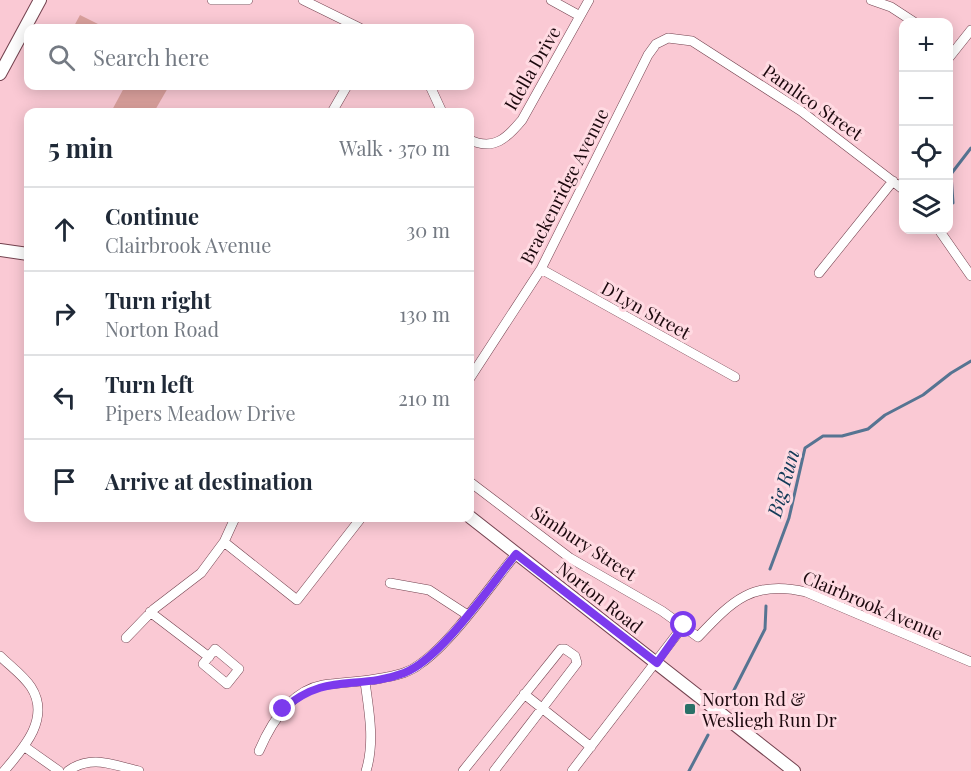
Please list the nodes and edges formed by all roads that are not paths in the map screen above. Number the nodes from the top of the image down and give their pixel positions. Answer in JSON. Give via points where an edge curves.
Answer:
{"nodes":[{"id":1,"x":40,"y":0,"type":"edge"},
{"id":2,"x":212,"y":0,"type":"edge"},
{"id":3,"x":248,"y":0,"type":"edge"},
{"id":4,"x":303,"y":0,"type":"edge"},
{"id":5,"x":551,"y":0,"type":"edge"},
{"id":6,"x":589,"y":0,"type":"edge"},
{"id":7,"x":871,"y":0,"type":"edge"},
{"id":8,"x":580,"y":15,"type":"junction"},
{"id":9,"x":908,"y":18,"type":"edge"},
{"id":10,"x":27,"y":24,"type":"edge"},
{"id":11,"x":352,"y":24,"type":"edge"},
{"id":12,"x":24,"y":30,"type":"edge"},
{"id":13,"x":971,"y":30,"type":"edge"},
{"id":14,"x":699,"y":45,"type":"joint"},
{"id":15,"x":953,"y":50,"type":"edge"},
{"id":16,"x":0,"y":74,"type":"edge"},
{"id":17,"x":345,"y":90,"type":"edge"},
{"id":18,"x":432,"y":90,"type":"edge"},
{"id":19,"x":334,"y":108,"type":"edge"},
{"id":20,"x":440,"y":108,"type":"edge"},
{"id":21,"x":474,"y":142,"type":"edge"},
{"id":22,"x":893,"y":181,"type":"junction"},
{"id":23,"x":899,"y":186,"type":"edge"},
{"id":24,"x":942,"y":234,"type":"edge"},
{"id":25,"x":0,"y":250,"type":"edge"},
{"id":26,"x":24,"y":253,"type":"edge"},
{"id":27,"x":541,"y":269,"type":"junction"},
{"id":28,"x":819,"y":273,"type":"dead end"},
{"id":29,"x":971,"y":276,"type":"edge"},
{"id":30,"x":474,"y":372,"type":"edge"},
{"id":31,"x":735,"y":377,"type":"dead end"},
{"id":32,"x":474,"y":485,"type":"edge"},
{"id":33,"x":474,"y":520,"type":"edge"},
{"id":34,"x":233,"y":522,"type":"edge"},
{"id":35,"x":358,"y":522,"type":"edge"},
{"id":36,"x":224,"y":542,"type":"junction"},
{"id":37,"x":516,"y":554,"type":"junction"},
{"id":38,"x":390,"y":583,"type":"dead end"},
{"id":39,"x":150,"y":612,"type":"junction"},
{"id":40,"x":466,"y":615,"type":"junction"},
{"id":41,"x":684,"y":625,"type":"junction"},
{"id":42,"x":126,"y":638,"type":"dead end"},
{"id":43,"x":0,"y":656,"type":"edge"},
{"id":44,"x":209,"y":657,"type":"dead end"},
{"id":45,"x":971,"y":662,"type":"edge"},
{"id":46,"x":657,"y":663,"type":"junction"},
{"id":47,"x":365,"y":682,"type":"junction"},
{"id":48,"x":525,"y":694,"type":"junction"},
{"id":49,"x":543,"y":709,"type":"junction"},
{"id":50,"x":25,"y":747,"type":"junction"},
{"id":51,"x":591,"y":747,"type":"junction"},
{"id":52,"x":259,"y":751,"type":"dead end"},
{"id":53,"x":4,"y":771,"type":"edge"},
{"id":54,"x":59,"y":771,"type":"edge"},
{"id":55,"x":68,"y":771,"type":"edge"},
{"id":56,"x":139,"y":771,"type":"edge"},
{"id":57,"x":366,"y":771,"type":"edge"},
{"id":58,"x":463,"y":771,"type":"edge"},
{"id":59,"x":494,"y":771,"type":"edge"},
{"id":60,"x":572,"y":771,"type":"edge"},
{"id":61,"x":794,"y":771,"type":"edge"}],
"edges":[{"from":1,"to":10,"type":"main road"},
{"from":2,"to":3,"type":"street"},
{"from":4,"to":11,"type":"street"},
{"from":5,"to":8,"type":"street"},
{"from":6,"to":8,"type":"street","name":"Idella Drive"},
{"from":7,"to":9,"type":"street"},
{"from":8,"to":21,"type":"street","name":"Idella Drive","via":[[522,120],[495,145]]},
{"from":12,"to":16,"type":"main road"},
{"from":13,"to":15,"type":"street"},
{"from":14,"to":22,"type":"street","name":"Pamlico Street","via":[[801,111]]},
{"from":14,"to":27,"type":"street","name":"Brackenridge Avenue","via":[[677,37],[652,49]]},
{"from":17,"to":19,"type":"street"},
{"from":18,"to":20,"type":"street"},
{"from":22,"to":23,"type":"street","name":"Pamlico Street"},
{"from":22,"to":28,"type":"street"},
{"from":24,"to":29,"type":"street"},
{"from":25,"to":26,"type":"main road"},
{"from":27,"to":30,"type":"street","name":"Brackenridge Avenue"},
{"from":27,"to":31,"type":"street","name":"D'Lyn Street"},
{"from":32,"to":41,"type":"street","name":"Simbury Street","via":[[570,558]]},
{"from":33,"to":37,"type":"main road","name":"Norton Road"},
{"from":34,"to":36,"type":"street"},
{"from":35,"to":36,"type":"street","via":[[297,600]]},
{"from":36,"to":39,"type":"street","via":[[201,573]]},
{"from":37,"to":40,"type":"street"},
{"from":37,"to":46,"type":"main road","name":"Norton Road"},
{"from":38,"to":40,"type":"street","via":[[429,590]]},
{"from":39,"to":42,"type":"street"},
{"from":39,"to":44,"type":"street"},
{"from":40,"to":47,"type":"street","via":[[419,665],[404,674]]},
{"from":41,"to":45,"type":"street","name":"Clairbrook Avenue","via":[[698,637],[741,597],[754,591],[787,587]]},
{"from":41,"to":46,"type":"street"},
{"from":43,"to":50,"type":"street","via":[[29,684],[35,698],[35,727]]},
{"from":46,"to":51,"type":"street"},
{"from":46,"to":61,"type":"main road","name":"Norton Road"},
{"from":47,"to":52,"type":"street","via":[[321,686],[298,696],[274,720]]},
{"from":47,"to":57,"type":"street","via":[[370,723]]},
{"from":48,"to":49,"type":"street"},
{"from":48,"to":49,"type":"street","via":[[561,649],[575,656],[577,663]]},
{"from":48,"to":58,"type":"street"},
{"from":49,"to":51,"type":"street"},
{"from":49,"to":59,"type":"street"},
{"from":50,"to":53,"type":"street"},
{"from":50,"to":54,"type":"street"},
{"from":51,"to":60,"type":"street"},
{"from":55,"to":56,"type":"street","via":[[83,761],[92,761]]}]}
